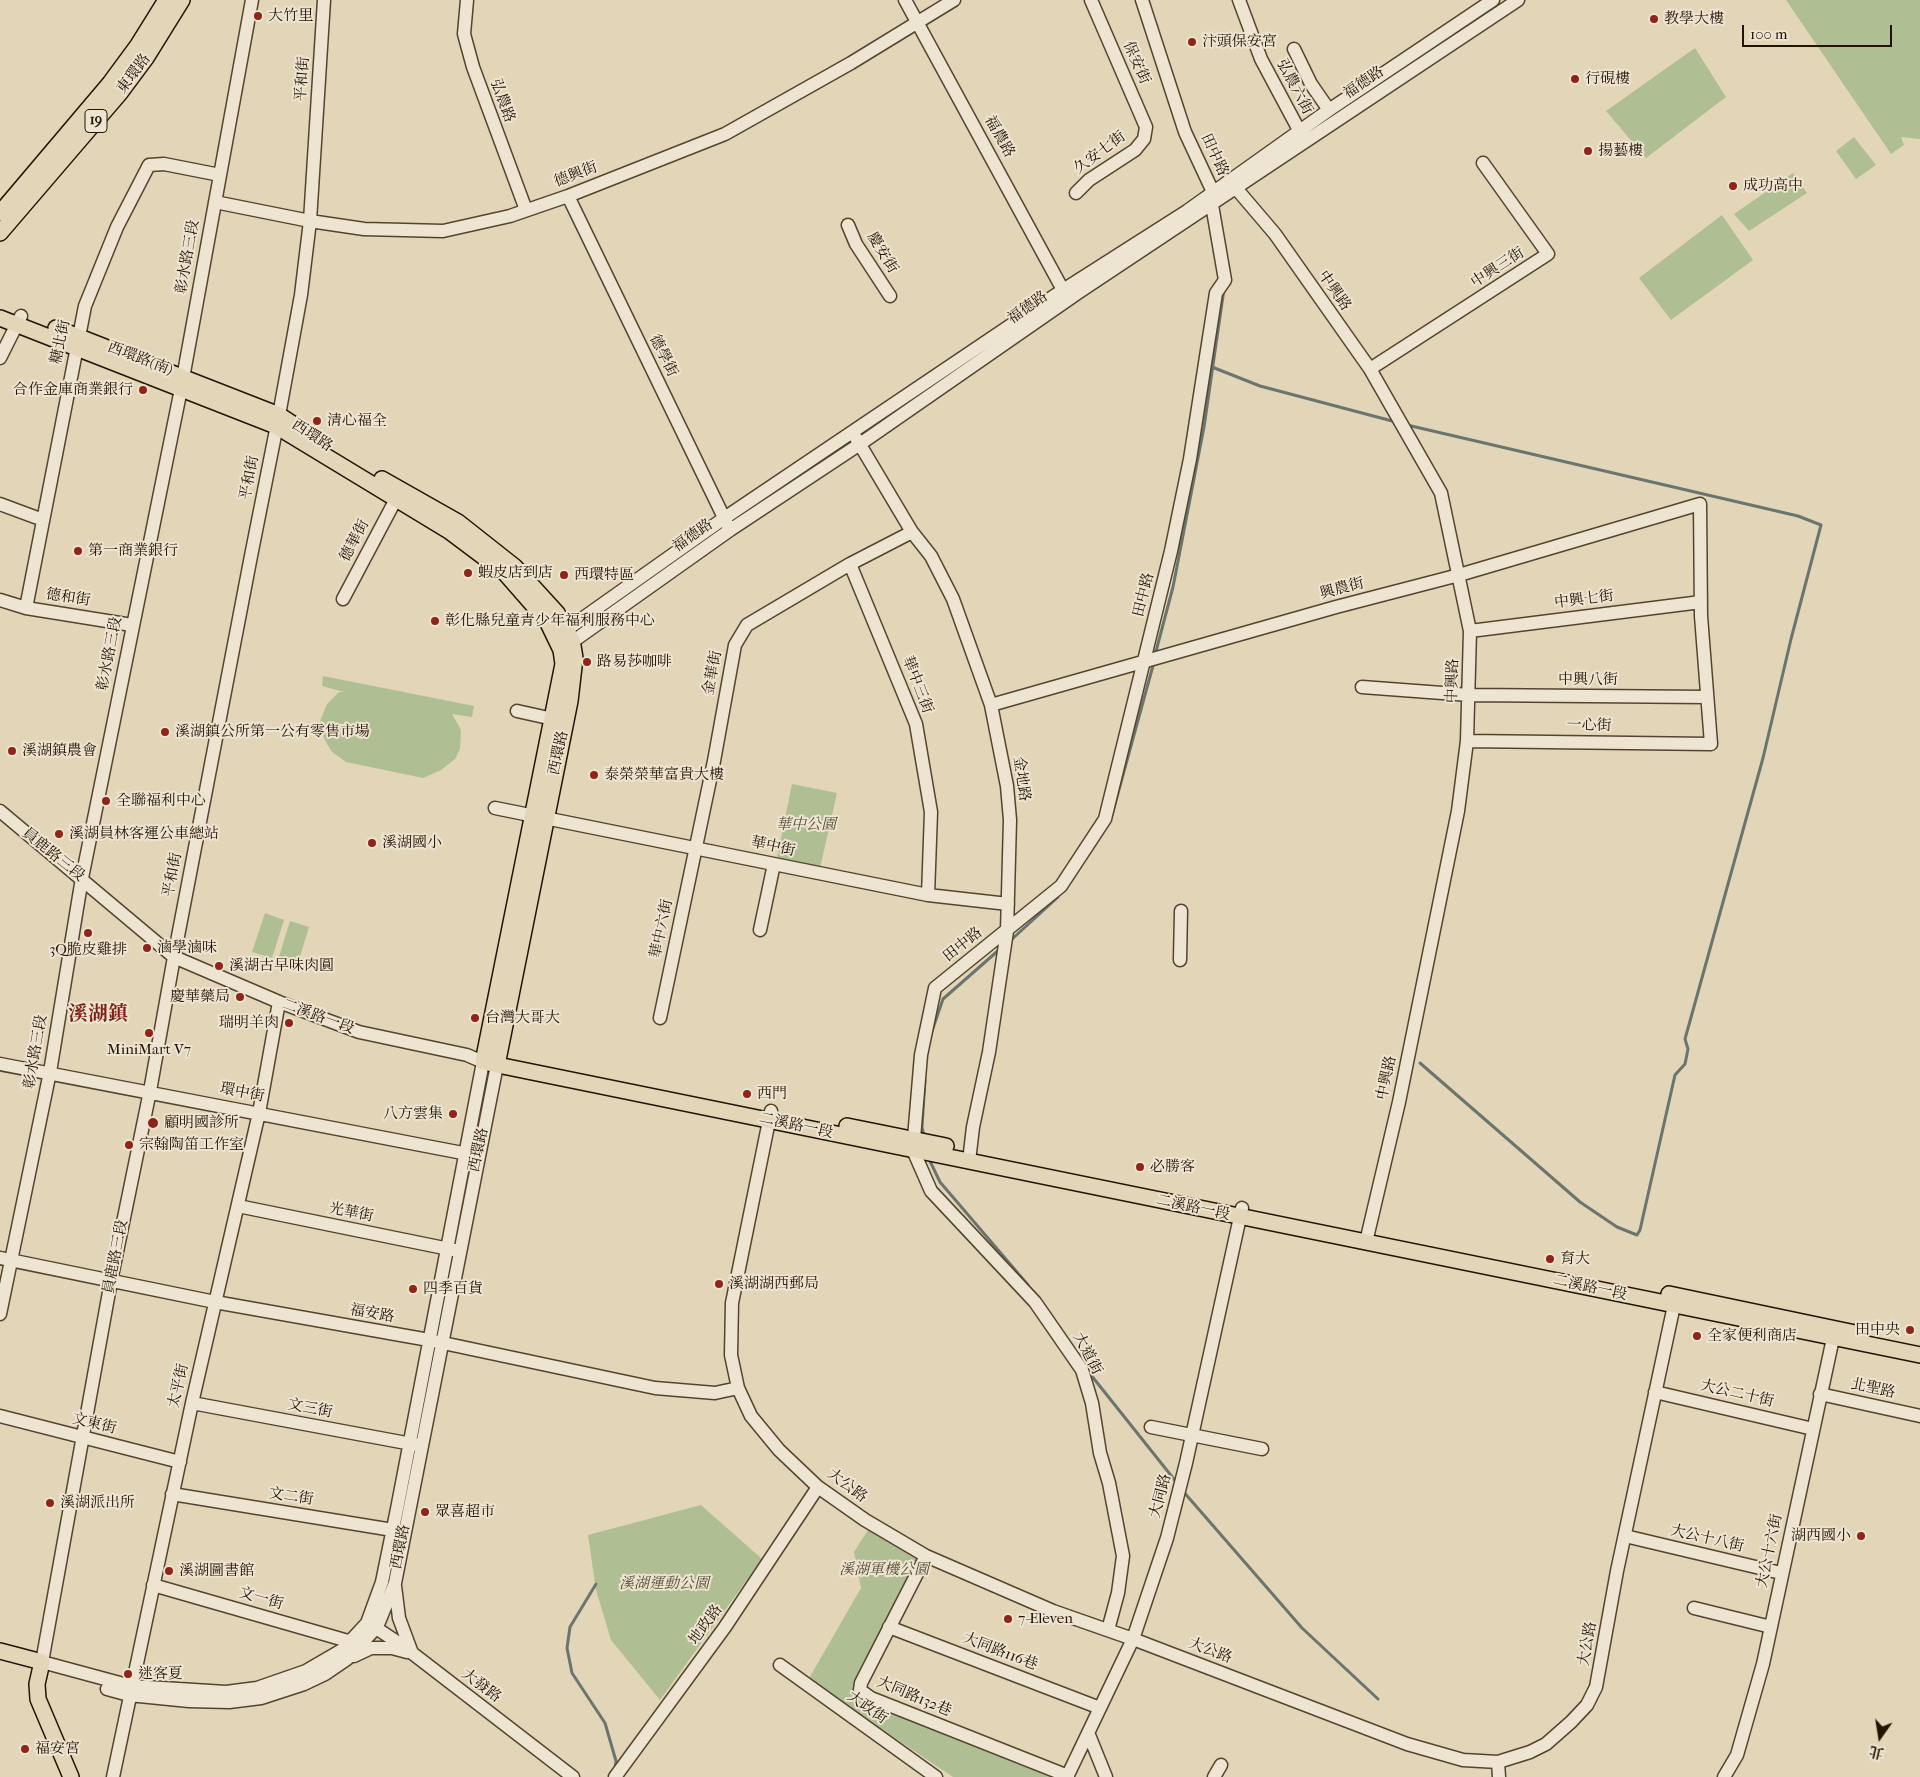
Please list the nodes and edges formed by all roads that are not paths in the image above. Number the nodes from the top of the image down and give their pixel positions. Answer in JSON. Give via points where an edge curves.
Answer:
{"nodes":[{"id":1,"x":166,"y":0,"type":"edge"},
{"id":2,"x":182,"y":0,"type":"edge"},
{"id":3,"x":252,"y":0,"type":"edge"},
{"id":4,"x":324,"y":0,"type":"edge"},
{"id":5,"x":467,"y":0,"type":"edge"},
{"id":6,"x":905,"y":0,"type":"edge"},
{"id":7,"x":954,"y":0,"type":"edge"},
{"id":8,"x":1091,"y":0,"type":"edge"},
{"id":9,"x":1142,"y":0,"type":"edge"},
{"id":10,"x":1239,"y":0,"type":"edge"},
{"id":11,"x":1493,"y":0,"type":"edge"},
{"id":12,"x":1518,"y":0,"type":"edge"},
{"id":13,"x":917,"y":22,"type":"junction"},
{"id":14,"x":1294,"y":49,"type":"dead end"},
{"id":15,"x":1329,"y":110,"type":"junction"},
{"id":16,"x":1300,"y":132,"type":"junction"},
{"id":17,"x":1144,"y":139,"type":"joint"},
{"id":18,"x":1483,"y":162,"type":"dead end"},
{"id":19,"x":220,"y":175,"type":"junction"},
{"id":20,"x":1232,"y":185,"type":"junction"},
{"id":21,"x":1213,"y":192,"type":"junction"},
{"id":22,"x":1076,"y":193,"type":"dead end"},
{"id":23,"x":568,"y":196,"type":"junction"},
{"id":24,"x":215,"y":202,"type":"junction"},
{"id":25,"x":1212,"y":205,"type":"junction"},
{"id":26,"x":526,"y":210,"type":"junction"},
{"id":27,"x":0,"y":213,"type":"edge"},
{"id":28,"x":310,"y":221,"type":"junction"},
{"id":29,"x":848,"y":225,"type":"dead end"},
{"id":30,"x":0,"y":233,"type":"edge"},
{"id":31,"x":1063,"y":290,"type":"junction"},
{"id":32,"x":890,"y":296,"type":"dead end"},
{"id":33,"x":0,"y":308,"type":"edge"},
{"id":34,"x":0,"y":318,"type":"edge"},
{"id":35,"x":19,"y":321,"type":"junction"},
{"id":36,"x":77,"y":341,"type":"junction"},
{"id":37,"x":0,"y":358,"type":"edge"},
{"id":38,"x":1370,"y":369,"type":"junction"},
{"id":39,"x":182,"y":382,"type":"junction"},
{"id":40,"x":278,"y":420,"type":"junction"},
{"id":41,"x":856,"y":439,"type":"junction"},
{"id":42,"x":396,"y":499,"type":"junction"},
{"id":43,"x":0,"y":504,"type":"edge"},
{"id":44,"x":723,"y":519,"type":"junction"},
{"id":45,"x":43,"y":520,"type":"junction"},
{"id":46,"x":730,"y":530,"type":"junction"},
{"id":47,"x":912,"y":532,"type":"junction"},
{"id":48,"x":850,"y":564,"type":"junction"},
{"id":49,"x":1459,"y":575,"type":"junction"},
{"id":50,"x":342,"y":599,"type":"dead end"},
{"id":51,"x":0,"y":600,"type":"edge"},
{"id":52,"x":1701,"y":602,"type":"junction"},
{"id":53,"x":26,"y":608,"type":"junction"},
{"id":54,"x":132,"y":625,"type":"junction"},
{"id":55,"x":1470,"y":631,"type":"junction"},
{"id":56,"x":564,"y":640,"type":"junction"},
{"id":57,"x":1145,"y":660,"type":"junction"},
{"id":58,"x":1362,"y":687,"type":"dead end"},
{"id":59,"x":1469,"y":695,"type":"junction"},
{"id":60,"x":1707,"y":697,"type":"junction"},
{"id":61,"x":991,"y":704,"type":"junction"},
{"id":62,"x":517,"y":711,"type":"dead end"},
{"id":63,"x":553,"y":719,"type":"junction"},
{"id":64,"x":1467,"y":741,"type":"junction"},
{"id":65,"x":495,"y":808,"type":"dead end"},
{"id":66,"x":0,"y":811,"type":"edge"},
{"id":67,"x":539,"y":816,"type":"junction"},
{"id":68,"x":696,"y":848,"type":"junction"},
{"id":69,"x":774,"y":864,"type":"junction"},
{"id":70,"x":82,"y":878,"type":"junction"},
{"id":71,"x":928,"y":894,"type":"junction"},
{"id":72,"x":1008,"y":904,"type":"junction"},
{"id":73,"x":1181,"y":911,"type":"dead end"},
{"id":74,"x":760,"y":930,"type":"dead end"},
{"id":75,"x":1007,"y":931,"type":"junction"},
{"id":76,"x":174,"y":957,"type":"junction"},
{"id":77,"x":1180,"y":960,"type":"dead end"},
{"id":78,"x":279,"y":1002,"type":"junction"},
{"id":79,"x":660,"y":1018,"type":"dead end"},
{"id":80,"x":491,"y":1059,"type":"junction"},
{"id":81,"x":0,"y":1064,"type":"edge"},
{"id":82,"x":50,"y":1072,"type":"junction"},
{"id":83,"x":150,"y":1091,"type":"junction"},
{"id":84,"x":259,"y":1113,"type":"junction"},
{"id":85,"x":770,"y":1115,"type":"junction"},
{"id":86,"x":922,"y":1147,"type":"junction"},
{"id":87,"x":472,"y":1155,"type":"junction"},
{"id":88,"x":970,"y":1156,"type":"junction"},
{"id":89,"x":238,"y":1206,"type":"junction"},
{"id":90,"x":1241,"y":1213,"type":"junction"},
{"id":91,"x":1367,"y":1237,"type":"junction"},
{"id":92,"x":453,"y":1250,"type":"junction"},
{"id":93,"x":5,"y":1259,"type":"edge"},
{"id":94,"x":111,"y":1281,"type":"junction"},
{"id":95,"x":1675,"y":1301,"type":"junction"},
{"id":96,"x":215,"y":1302,"type":"junction"},
{"id":97,"x":0,"y":1314,"type":"edge"},
{"id":98,"x":1834,"y":1333,"type":"junction"},
{"id":99,"x":435,"y":1342,"type":"junction"},
{"id":100,"x":1920,"y":1347,"type":"edge"},
{"id":101,"x":1920,"y":1355,"type":"edge"},
{"id":102,"x":738,"y":1388,"type":"junction"},
{"id":103,"x":1654,"y":1392,"type":"junction"},
{"id":104,"x":1820,"y":1394,"type":"junction"},
{"id":105,"x":192,"y":1403,"type":"junction"},
{"id":106,"x":0,"y":1416,"type":"edge"},
{"id":107,"x":1920,"y":1416,"type":"edge"},
{"id":108,"x":1151,"y":1427,"type":"dead end"},
{"id":109,"x":1813,"y":1429,"type":"junction"},
{"id":110,"x":1192,"y":1434,"type":"junction"},
{"id":111,"x":83,"y":1439,"type":"junction"},
{"id":112,"x":416,"y":1445,"type":"junction"},
{"id":113,"x":1262,"y":1449,"type":"dead end"},
{"id":114,"x":180,"y":1462,"type":"junction"},
{"id":115,"x":818,"y":1487,"type":"junction"},
{"id":116,"x":172,"y":1494,"type":"junction"},
{"id":117,"x":399,"y":1531,"type":"junction"},
{"id":118,"x":1625,"y":1536,"type":"junction"},
{"id":119,"x":926,"y":1556,"type":"junction"},
{"id":120,"x":1781,"y":1573,"type":"junction"},
{"id":121,"x":394,"y":1583,"type":"junction"},
{"id":122,"x":153,"y":1585,"type":"junction"},
{"id":123,"x":1694,"y":1608,"type":"dead end"},
{"id":124,"x":372,"y":1625,"type":"junction"},
{"id":125,"x":1770,"y":1626,"type":"junction"},
{"id":126,"x":889,"y":1627,"type":"junction"},
{"id":127,"x":1108,"y":1630,"type":"junction"},
{"id":128,"x":1133,"y":1639,"type":"junction"},
{"id":129,"x":355,"y":1643,"type":"junction"},
{"id":130,"x":0,"y":1651,"type":"edge"},
{"id":131,"x":412,"y":1653,"type":"junction"},
{"id":132,"x":0,"y":1659,"type":"edge"},
{"id":133,"x":347,"y":1659,"type":"junction"},
{"id":134,"x":780,"y":1665,"type":"dead end"},
{"id":135,"x":41,"y":1666,"type":"junction"},
{"id":136,"x":130,"y":1690,"type":"junction"},
{"id":137,"x":1100,"y":1708,"type":"junction"},
{"id":138,"x":1089,"y":1735,"type":"junction"},
{"id":139,"x":1498,"y":1762,"type":"junction"},
{"id":140,"x":1220,"y":1765,"type":"dead end"},
{"id":141,"x":1067,"y":1776,"type":"edge"},
{"id":142,"x":70,"y":1777,"type":"edge"},
{"id":143,"x":113,"y":1777,"type":"edge"},
{"id":144,"x":573,"y":1777,"type":"edge"},
{"id":145,"x":615,"y":1777,"type":"edge"},
{"id":146,"x":936,"y":1777,"type":"edge"},
{"id":147,"x":1106,"y":1777,"type":"edge"},
{"id":148,"x":1214,"y":1777,"type":"edge"},
{"id":149,"x":1499,"y":1777,"type":"edge"},
{"id":150,"x":1724,"y":1777,"type":"edge"}],
"edges":[{"from":1,"to":27,"type":"main road","name":"東環路","number":"19","via":[[110,83]]},
{"from":2,"to":30,"type":"main road","name":"東環路","number":"19","via":[[120,94]]},
{"from":3,"to":19,"type":"street","name":"彰水路三段"},
{"from":4,"to":28,"type":"street","name":"平和街"},
{"from":5,"to":26,"type":"street","name":"弘農路","via":[[464,34],[470,59]]},
{"from":6,"to":13,"type":"street","name":"福農路"},
{"from":7,"to":13,"type":"street","name":"德興街"},
{"from":8,"to":17,"type":"street","name":"保安街","via":[[1146,127]]},
{"from":9,"to":21,"type":"street","name":"田中路","via":[[1185,132]]},
{"from":10,"to":16,"type":"street","name":"弘農六街","via":[[1261,59]]},
{"from":11,"to":15,"type":"street","name":"福德路"},
{"from":12,"to":20,"type":"street","name":"福德路"},
{"from":13,"to":23,"type":"street","name":"德興街","via":[[725,134]]},
{"from":13,"to":31,"type":"street","name":"福農路"},
{"from":14,"to":15,"type":"street","via":[[1310,84]]},
{"from":15,"to":16,"type":"street","name":"福德路"},
{"from":16,"to":20,"type":"street","name":"福德路"},
{"from":17,"to":22,"type":"street","name":"久安七街","via":[[1135,150],[1089,180]]},
{"from":18,"to":38,"type":"street","name":"中興三街","via":[[1548,254]]},
{"from":19,"to":24,"type":"street","name":"彰水路三段"},
{"from":19,"to":36,"type":"street","name":"糖北街","via":[[164,164],[149,165],[117,226],[85,306]]},
{"from":20,"to":21,"type":"street","name":"福德路"},
{"from":20,"to":25,"type":"street","name":"福德路"},
{"from":20,"to":38,"type":"street","name":"中興路","via":[[1274,234]]},
{"from":21,"to":25,"type":"street","name":"田中路"},
{"from":21,"to":31,"type":"street","name":"福德路"},
{"from":23,"to":26,"type":"street","name":"德興街"},
{"from":23,"to":44,"type":"street","name":"德學街"},
{"from":24,"to":28,"type":"street","name":"德興街"},
{"from":24,"to":39,"type":"street","name":"彰水路三段"},
{"from":25,"to":41,"type":"street","name":"福德路"},
{"from":25,"to":57,"type":"street","name":"田中路","via":[[1225,280],[1216,293],[1188,468]]},
{"from":26,"to":28,"type":"street","name":"德興街","via":[[443,231],[364,229]]},
{"from":28,"to":40,"type":"street","name":"平和街"},
{"from":29,"to":32,"type":"street","name":"慶安街","via":[[856,244]]},
{"from":31,"to":41,"type":"street","name":"福德路"},
{"from":33,"to":35,"type":"main road","name":"西環路(南)"},
{"from":34,"to":35,"type":"main road","name":"西環路(南)"},
{"from":35,"to":36,"type":"main road","name":"西環路(南)"},
{"from":35,"to":37,"type":"street"},
{"from":36,"to":39,"type":"main road","name":"西環路(南)"},
{"from":36,"to":45,"type":"street","name":"糖北街"},
{"from":38,"to":49,"type":"street","name":"中興路","via":[[1441,493]]},
{"from":39,"to":40,"type":"main road","name":"西環路(南)"},
{"from":39,"to":54,"type":"street","name":"彰水路三段"},
{"from":40,"to":42,"type":"main road","name":"西環路"},
{"from":40,"to":56,"type":"main road","name":"西環路","via":[[458,522],[515,567],[558,613]]},
{"from":40,"to":76,"type":"street","name":"平和街"},
{"from":41,"to":44,"type":"street","name":"福德路"},
{"from":41,"to":46,"type":"street","name":"福德路"},
{"from":41,"to":47,"type":"street","name":"金地路"},
{"from":42,"to":50,"type":"street","name":"德華街"},
{"from":42,"to":56,"type":"main road","name":"西環路","via":[[449,531],[505,572]]},
{"from":43,"to":45,"type":"street"},
{"from":44,"to":46,"type":"street","name":"德學街"},
{"from":44,"to":56,"type":"street","name":"福德路"},
{"from":45,"to":53,"type":"street","name":"糖北街"},
{"from":46,"to":56,"type":"street","name":"福德路"},
{"from":47,"to":48,"type":"street"},
{"from":47,"to":61,"type":"street","name":"金地路","via":[[931,556],[953,599]]},
{"from":48,"to":68,"type":"street","name":"金華街","via":[[747,625],[740,635],[735,645]]},
{"from":48,"to":71,"type":"street","name":"華中三街","via":[[916,724],[931,812]]},
{"from":49,"to":52,"type":"street","name":"興農街","via":[[1700,504]]},
{"from":49,"to":55,"type":"street","name":"中興路"},
{"from":49,"to":57,"type":"street","name":"興農街"},
{"from":51,"to":53,"type":"street","name":"德和街"},
{"from":52,"to":55,"type":"street","name":"中興七街"},
{"from":52,"to":60,"type":"street"},
{"from":53,"to":54,"type":"street","name":"德和街"},
{"from":54,"to":70,"type":"street","name":"彰水路三段"},
{"from":55,"to":59,"type":"street","name":"中興路"},
{"from":56,"to":63,"type":"main road","name":"西環路","via":[[564,664]]},
{"from":56,"to":67,"type":"main road","name":"西環路","via":[[575,658],[574,677]]},
{"from":57,"to":61,"type":"street","name":"興農街"},
{"from":57,"to":75,"type":"street","name":"田中路","via":[[1105,819],[1061,886]]},
{"from":58,"to":59,"type":"street","name":"中興八街"},
{"from":59,"to":60,"type":"street","name":"中興八街"},
{"from":59,"to":64,"type":"street","name":"中興路"},
{"from":60,"to":64,"type":"street","name":"一心街","via":[[1711,744]]},
{"from":61,"to":72,"type":"street","name":"金地路","via":[[1007,786]]},
{"from":62,"to":63,"type":"street"},
{"from":63,"to":67,"type":"main road","name":"西環路"},
{"from":64,"to":91,"type":"street","name":"中興路","via":[[1458,811],[1399,1102]]},
{"from":65,"to":67,"type":"street","name":"華中街"},
{"from":66,"to":70,"type":"street","name":"員鹿路三段"},
{"from":67,"to":68,"type":"street","name":"華中街"},
{"from":67,"to":80,"type":"main road","name":"西環路"},
{"from":68,"to":69,"type":"street","name":"華中街"},
{"from":68,"to":79,"type":"street","name":"華中六街"},
{"from":69,"to":71,"type":"street","name":"華中街"},
{"from":69,"to":74,"type":"street"},
{"from":70,"to":76,"type":"street","name":"員鹿路三段"},
{"from":70,"to":82,"type":"street","name":"彰水路三段"},
{"from":71,"to":72,"type":"street","name":"華中街"},
{"from":72,"to":75,"type":"street","name":"金地路"},
{"from":73,"to":77,"type":"street"},
{"from":75,"to":86,"type":"street","name":"田中路","via":[[936,988],[921,1055]]},
{"from":75,"to":88,"type":"street","name":"金地路"},
{"from":76,"to":78,"type":"street","name":"二溪路一段"},
{"from":76,"to":83,"type":"street","name":"員鹿路三段"},
{"from":78,"to":80,"type":"street","name":"二溪路一段","via":[[359,1032]]},
{"from":78,"to":84,"type":"street","name":"太平街"},
{"from":80,"to":85,"type":"main road","name":"二溪路一段"},
{"from":80,"to":87,"type":"street","name":"西環路"},
{"from":81,"to":82,"type":"street","name":"環中街"},
{"from":82,"to":83,"type":"street","name":"環中街"},
{"from":82,"to":93,"type":"street","name":"彰水路三段"},
{"from":83,"to":84,"type":"street","name":"環中街"},
{"from":83,"to":94,"type":"street","name":"員鹿路三段"},
{"from":84,"to":87,"type":"street","name":"環中街"},
{"from":84,"to":89,"type":"street","name":"太平街"},
{"from":85,"to":86,"type":"main road","name":"二溪路一段"},
{"from":85,"to":102,"type":"street","name":"大公路","via":[[732,1303],[731,1355]]},
{"from":86,"to":88,"type":"main road","name":"二溪路一段"},
{"from":86,"to":127,"type":"street","name":"大道街","via":[[931,1190],[1035,1302],[1082,1370],[1092,1403],[1123,1556]]},
{"from":87,"to":92,"type":"street","name":"西環路"},
{"from":88,"to":90,"type":"main road","name":"二溪路一段"},
{"from":89,"to":92,"type":"street","name":"光華街"},
{"from":89,"to":96,"type":"street","name":"太平街"},
{"from":90,"to":91,"type":"main road","name":"二溪路一段"},
{"from":90,"to":110,"type":"street","name":"大同路"},
{"from":91,"to":95,"type":"main road","name":"二溪路一段"},
{"from":92,"to":99,"type":"street","name":"西環路"},
{"from":93,"to":94,"type":"street","name":"福安路"},
{"from":93,"to":97,"type":"street","name":"彰水路三段"},
{"from":94,"to":96,"type":"street","name":"福安路"},
{"from":94,"to":111,"type":"street","name":"員鹿路三段"},
{"from":95,"to":98,"type":"main road","name":"二溪路一段"},
{"from":95,"to":103,"type":"street","name":"大公路"},
{"from":96,"to":99,"type":"street","name":"福安路"},
{"from":96,"to":105,"type":"street","name":"太平街"},
{"from":98,"to":100,"type":"main road","name":"二溪路一段"},
{"from":98,"to":101,"type":"main road","name":"二溪路一段"},
{"from":98,"to":104,"type":"street","name":"大公十六街"},
{"from":99,"to":102,"type":"street","name":"福安路","via":[[655,1388],[715,1393]]},
{"from":99,"to":112,"type":"street","name":"西環路"},
{"from":102,"to":115,"type":"street","name":"大公路","via":[[751,1416],[779,1450]]},
{"from":103,"to":109,"type":"street","name":"大公二十街"},
{"from":103,"to":118,"type":"street","name":"大公路"},
{"from":104,"to":107,"type":"street","name":"北聖路"},
{"from":104,"to":109,"type":"street","name":"大公十六街"},
{"from":105,"to":112,"type":"street","name":"文三街"},
{"from":105,"to":114,"type":"street","name":"太平街"},
{"from":106,"to":111,"type":"street","name":"文東街"},
{"from":108,"to":110,"type":"street"},
{"from":109,"to":120,"type":"street","name":"大公十六街"},
{"from":110,"to":113,"type":"street"},
{"from":110,"to":128,"type":"street","name":"大同路","via":[[1180,1487]]},
{"from":111,"to":114,"type":"street","name":"文東街"},
{"from":111,"to":135,"type":"street","name":"員鹿路三段"},
{"from":112,"to":117,"type":"street","name":"西環路"},
{"from":114,"to":116,"type":"street","name":"太平街"},
{"from":115,"to":119,"type":"street","name":"大公路","via":[[865,1520]]},
{"from":115,"to":145,"type":"street","name":"地政路","via":[[730,1619]]},
{"from":116,"to":117,"type":"street","name":"文二街"},
{"from":116,"to":122,"type":"street","name":"太平街"},
{"from":117,"to":121,"type":"street","name":"西環路"},
{"from":117,"to":124,"type":"street","name":"西環路"},
{"from":118,"to":120,"type":"street","name":"大公十八街"},
{"from":118,"to":139,"type":"street","name":"大公路","via":[[1596,1687],[1587,1705],[1546,1744]]},
{"from":119,"to":126,"type":"street","name":"大同路132巷"},
{"from":119,"to":127,"type":"street","name":"大公路","via":[[1053,1611]]},
{"from":120,"to":125,"type":"street","name":"大公十六街"},
{"from":121,"to":124,"type":"street","name":"西環路"},
{"from":121,"to":131,"type":"street","via":[[399,1618]]},
{"from":122,"to":129,"type":"street","name":"文一街"},
{"from":122,"to":136,"type":"street","name":"太平街"},
{"from":123,"to":125,"type":"street"},
{"from":124,"to":129,"type":"street","name":"西環路"},
{"from":124,"to":131,"type":"street","name":"大發路"},
{"from":125,"to":150,"type":"street","name":"大公十六街","via":[[1761,1673],[1739,1746]]},
{"from":126,"to":137,"type":"street","name":"大同路116巷"},
{"from":126,"to":141,"type":"street","name":"大同路132巷","via":[[860,1690],[871,1698]]},
{"from":127,"to":128,"type":"street","name":"大公路"},
{"from":128,"to":137,"type":"street","name":"大同路"},
{"from":128,"to":139,"type":"street","name":"大公路","via":[[1432,1753],[1463,1760]]},
{"from":129,"to":133,"type":"street","name":"西環路"},
{"from":129,"to":136,"type":"street","name":"西環路","via":[[306,1671],[257,1688],[226,1692]]},
{"from":130,"to":135,"type":"main road","name":"西環路"},
{"from":131,"to":133,"type":"street","via":[[372,1648]]},
{"from":131,"to":144,"type":"street","name":"大發路"},
{"from":132,"to":135,"type":"main road","name":"西環路"},
{"from":133,"to":136,"type":"street","name":"西環路","via":[[304,1684],[260,1698],[229,1702],[189,1701]]},
{"from":134,"to":146,"type":"street","name":"大政街"},
{"from":135,"to":136,"type":"street","name":"西環路"},
{"from":135,"to":142,"type":"main road","name":"員鹿路三段","via":[[38,1699]]},
{"from":136,"to":143,"type":"street","name":"太平街"},
{"from":137,"to":138,"type":"street","name":"大同路"},
{"from":138,"to":141,"type":"street","name":"大同路"},
{"from":138,"to":147,"type":"street"},
{"from":139,"to":149,"type":"street"},
{"from":140,"to":148,"type":"street"}]}
